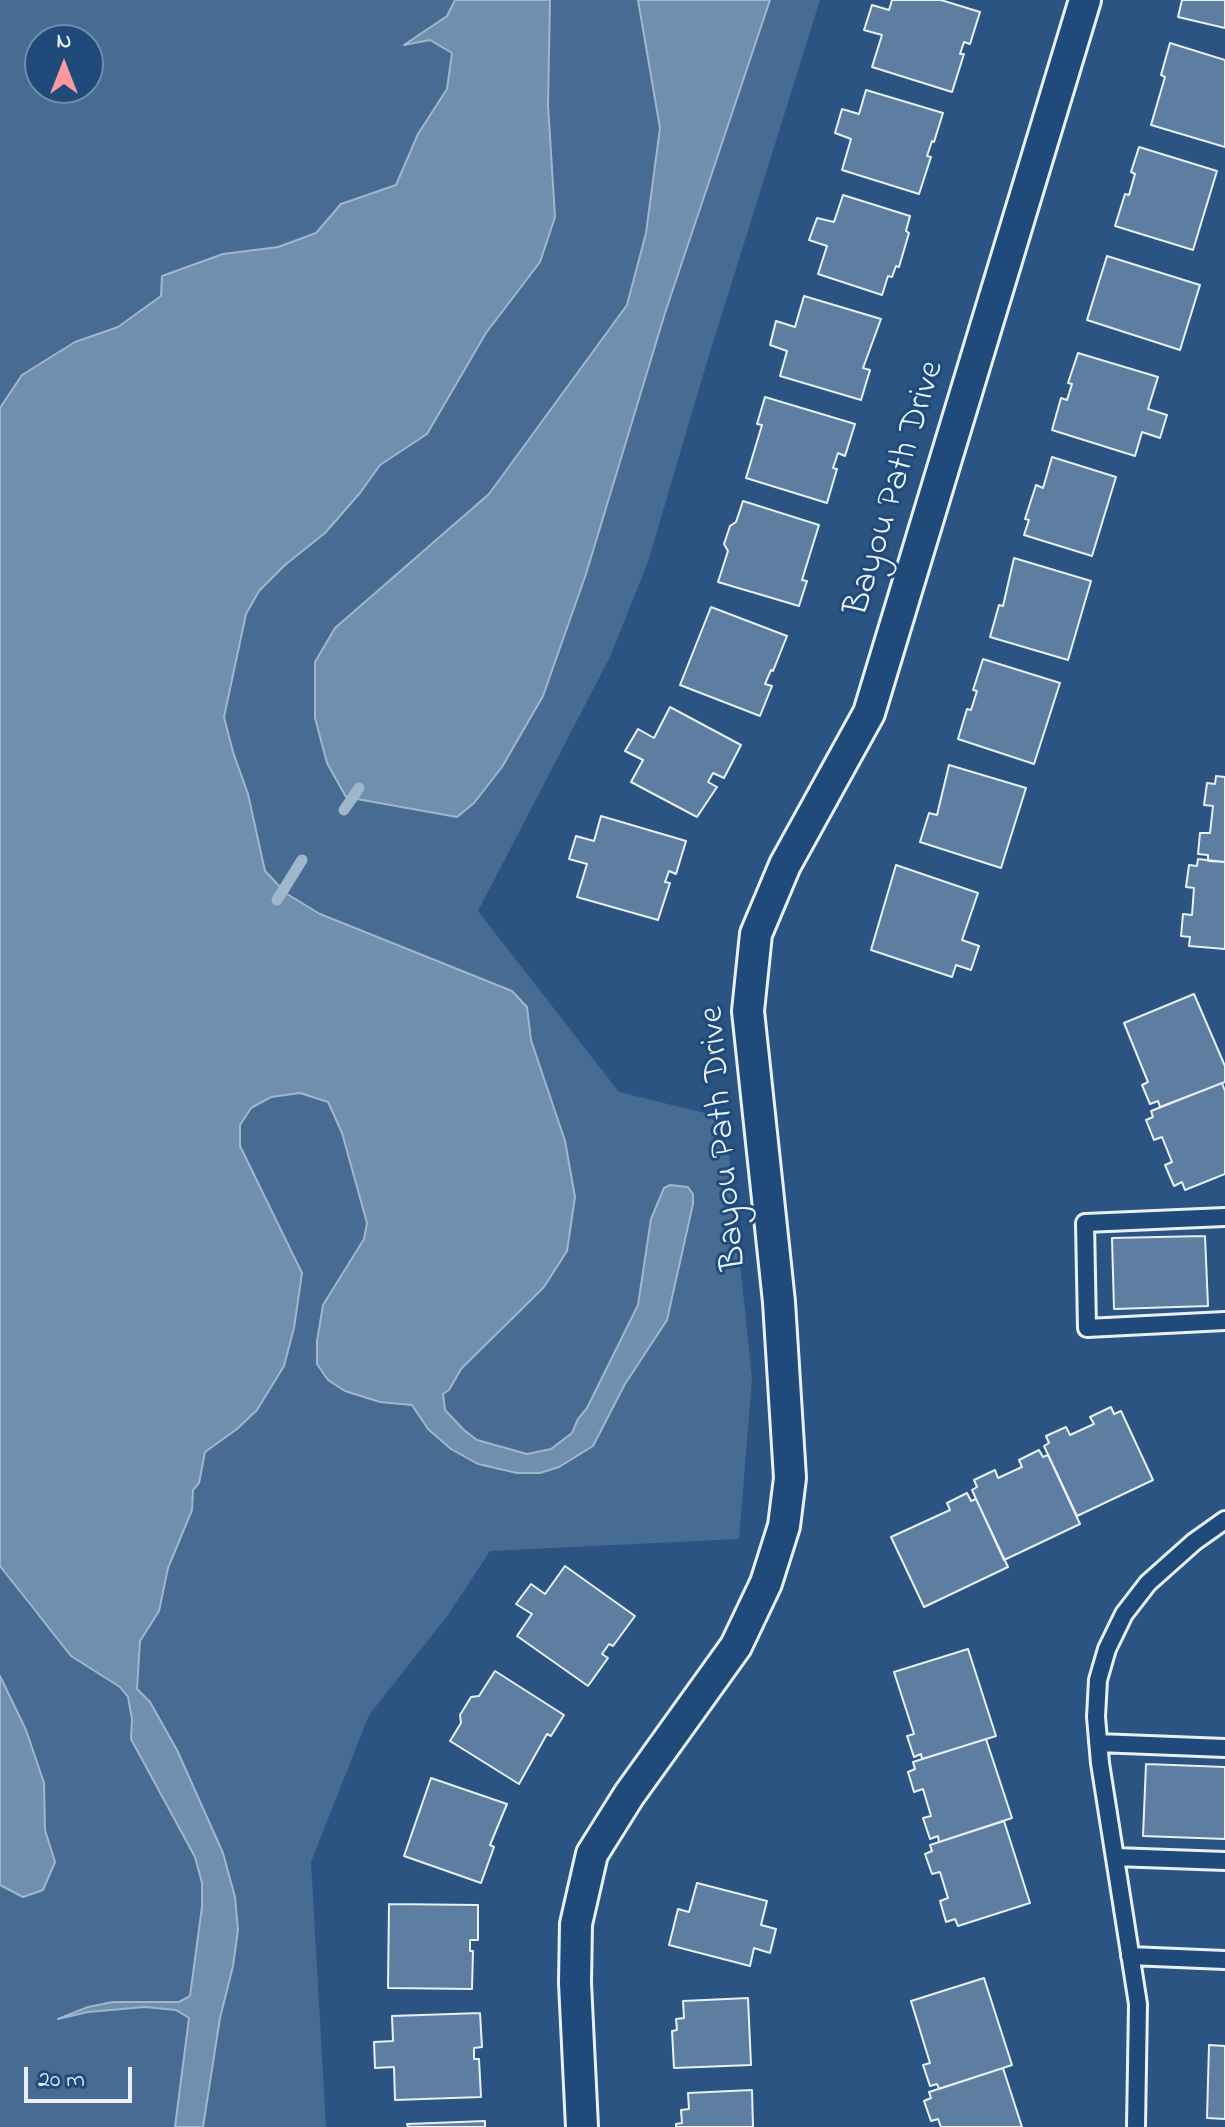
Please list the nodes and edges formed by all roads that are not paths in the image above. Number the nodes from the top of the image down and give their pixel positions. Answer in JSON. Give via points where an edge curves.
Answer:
{"nodes":[{"id":1,"x":1085,"y":0,"type":"edge"},
{"id":2,"x":1225,"y":1217,"type":"edge"},
{"id":3,"x":1225,"y":1321,"type":"edge"},
{"id":4,"x":1225,"y":1520,"type":"edge"},
{"id":5,"x":1098,"y":1743,"type":"junction"},
{"id":6,"x":1225,"y":1748,"type":"edge"},
{"id":7,"x":1115,"y":1857,"type":"junction"},
{"id":8,"x":1225,"y":1861,"type":"edge"},
{"id":9,"x":1130,"y":1956,"type":"junction"},
{"id":10,"x":1225,"y":1960,"type":"edge"},
{"id":11,"x":582,"y":2127,"type":"edge"},
{"id":12,"x":1136,"y":2127,"type":"edge"}],
"edges":[{"from":1,"to":11,"type":"street","name":"Bayou Path Drive","via":[[869,713],[785,865],[756,934],[748,1011],[779,1302],[790,1478],[784,1526],[766,1583],[736,1646],[592,1854],[576,1924]]},
{"from":2,"to":3,"type":"lane","via":[[1085,1223],[1087,1328]]},
{"from":4,"to":5,"type":"lane","via":[[1148,1583],[1124,1614],[1098,1680]]},
{"from":5,"to":6,"type":"lane"},
{"from":5,"to":7,"type":"lane"},
{"from":7,"to":8,"type":"lane"},
{"from":7,"to":9,"type":"lane"},
{"from":9,"to":10,"type":"lane"},
{"from":9,"to":12,"type":"lane","via":[[1138,2004]]}]}
